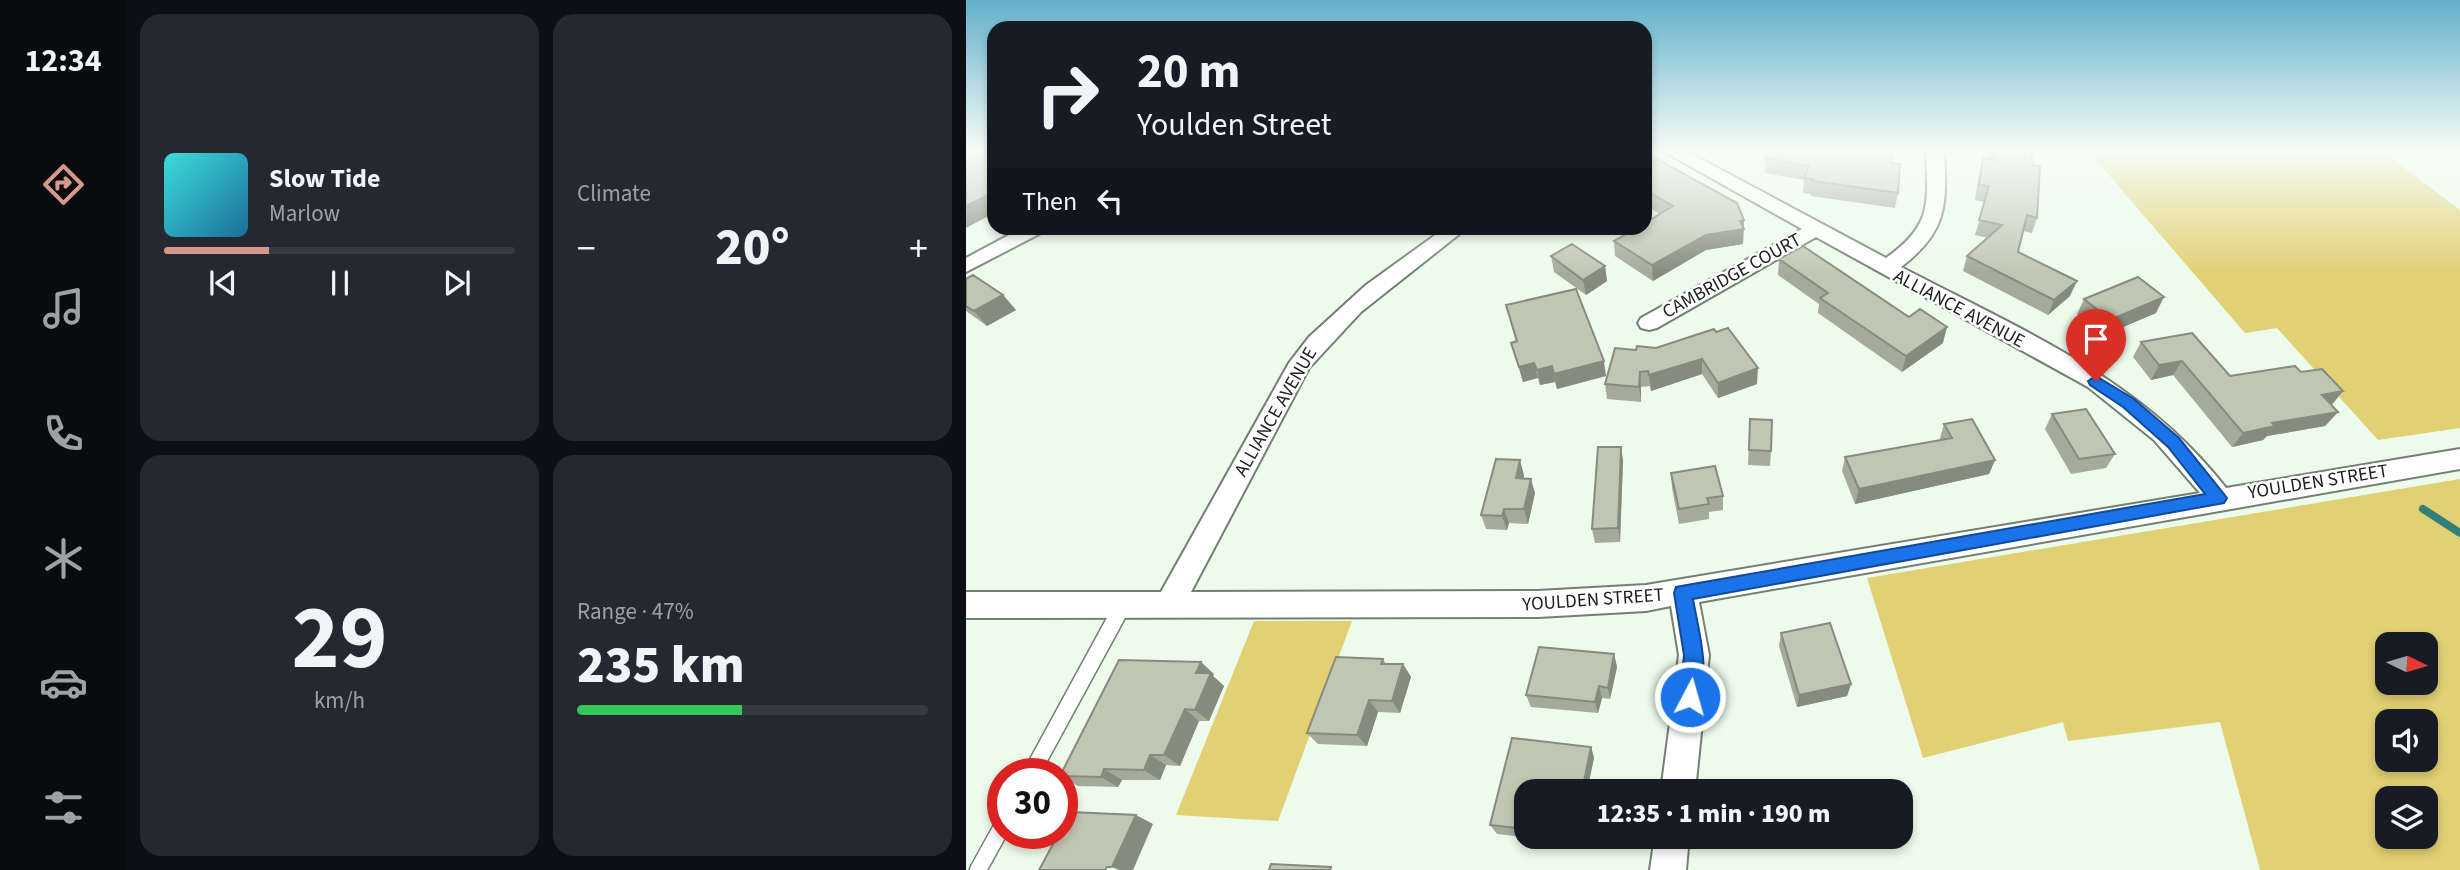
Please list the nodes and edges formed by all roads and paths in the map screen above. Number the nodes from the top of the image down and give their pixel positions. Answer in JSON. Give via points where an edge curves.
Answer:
{"nodes":[{"id":1,"x":1748,"y":193,"type":"edge"},
{"id":2,"x":1937,"y":193,"type":"edge"},
{"id":3,"x":1815,"y":229,"type":"junction"},
{"id":4,"x":1023,"y":235,"type":"edge"},
{"id":5,"x":1448,"y":235,"type":"edge"},
{"id":6,"x":966,"y":266,"type":"edge"},
{"id":7,"x":1885,"y":269,"type":"junction"},
{"id":8,"x":1649,"y":323,"type":"dead end"},
{"id":9,"x":2460,"y":459,"type":"edge"},
{"id":10,"x":2218,"y":498,"type":"junction"},
{"id":11,"x":1683,"y":593,"type":"junction"},
{"id":12,"x":966,"y":605,"type":"edge"},
{"id":13,"x":1123,"y":605,"type":"junction"},
{"id":14,"x":1170,"y":605,"type":"junction"},
{"id":15,"x":1040,"y":758,"type":"edge"},
{"id":16,"x":1679,"y":779,"type":"edge"},
{"id":17,"x":989,"y":849,"type":"edge"},
{"id":18,"x":1670,"y":849,"type":"edge"},
{"id":19,"x":978,"y":870,"type":"edge"},
{"id":20,"x":1668,"y":870,"type":"edge"}],
"edges":[{"from":1,"to":3,"type":"street","name":"ALLIANCE AVENUE"},
{"from":2,"to":7,"type":"street","via":[[1933,223],[1924,239]]},
{"from":3,"to":7,"type":"street","name":"ALLIANCE AVENUE"},
{"from":3,"to":8,"type":"street","name":"CAMBRIDGE COURT"},
{"from":4,"to":6,"type":"street"},
{"from":5,"to":14,"type":"street","name":"ALLIANCE AVENUE","via":[[1349,310],[1311,348]]},
{"from":7,"to":10,"type":"street","name":"ALLIANCE AVENUE","via":[[2096,381],[2128,403],[2173,442]]},
{"from":9,"to":10,"type":"street","name":"YOULDEN STREET"},
{"from":10,"to":11,"type":"street","name":"YOULDEN STREET"},
{"from":11,"to":14,"type":"street","name":"YOULDEN STREET","via":[[1538,604]]},
{"from":11,"to":16,"type":"street","via":[[1694,655]]},
{"from":12,"to":13,"type":"street","name":"YOULDEN STREET"},
{"from":13,"to":14,"type":"street","name":"YOULDEN STREET"},
{"from":13,"to":15,"type":"lane"},
{"from":17,"to":19,"type":"lane"},
{"from":18,"to":20,"type":"street"}]}
